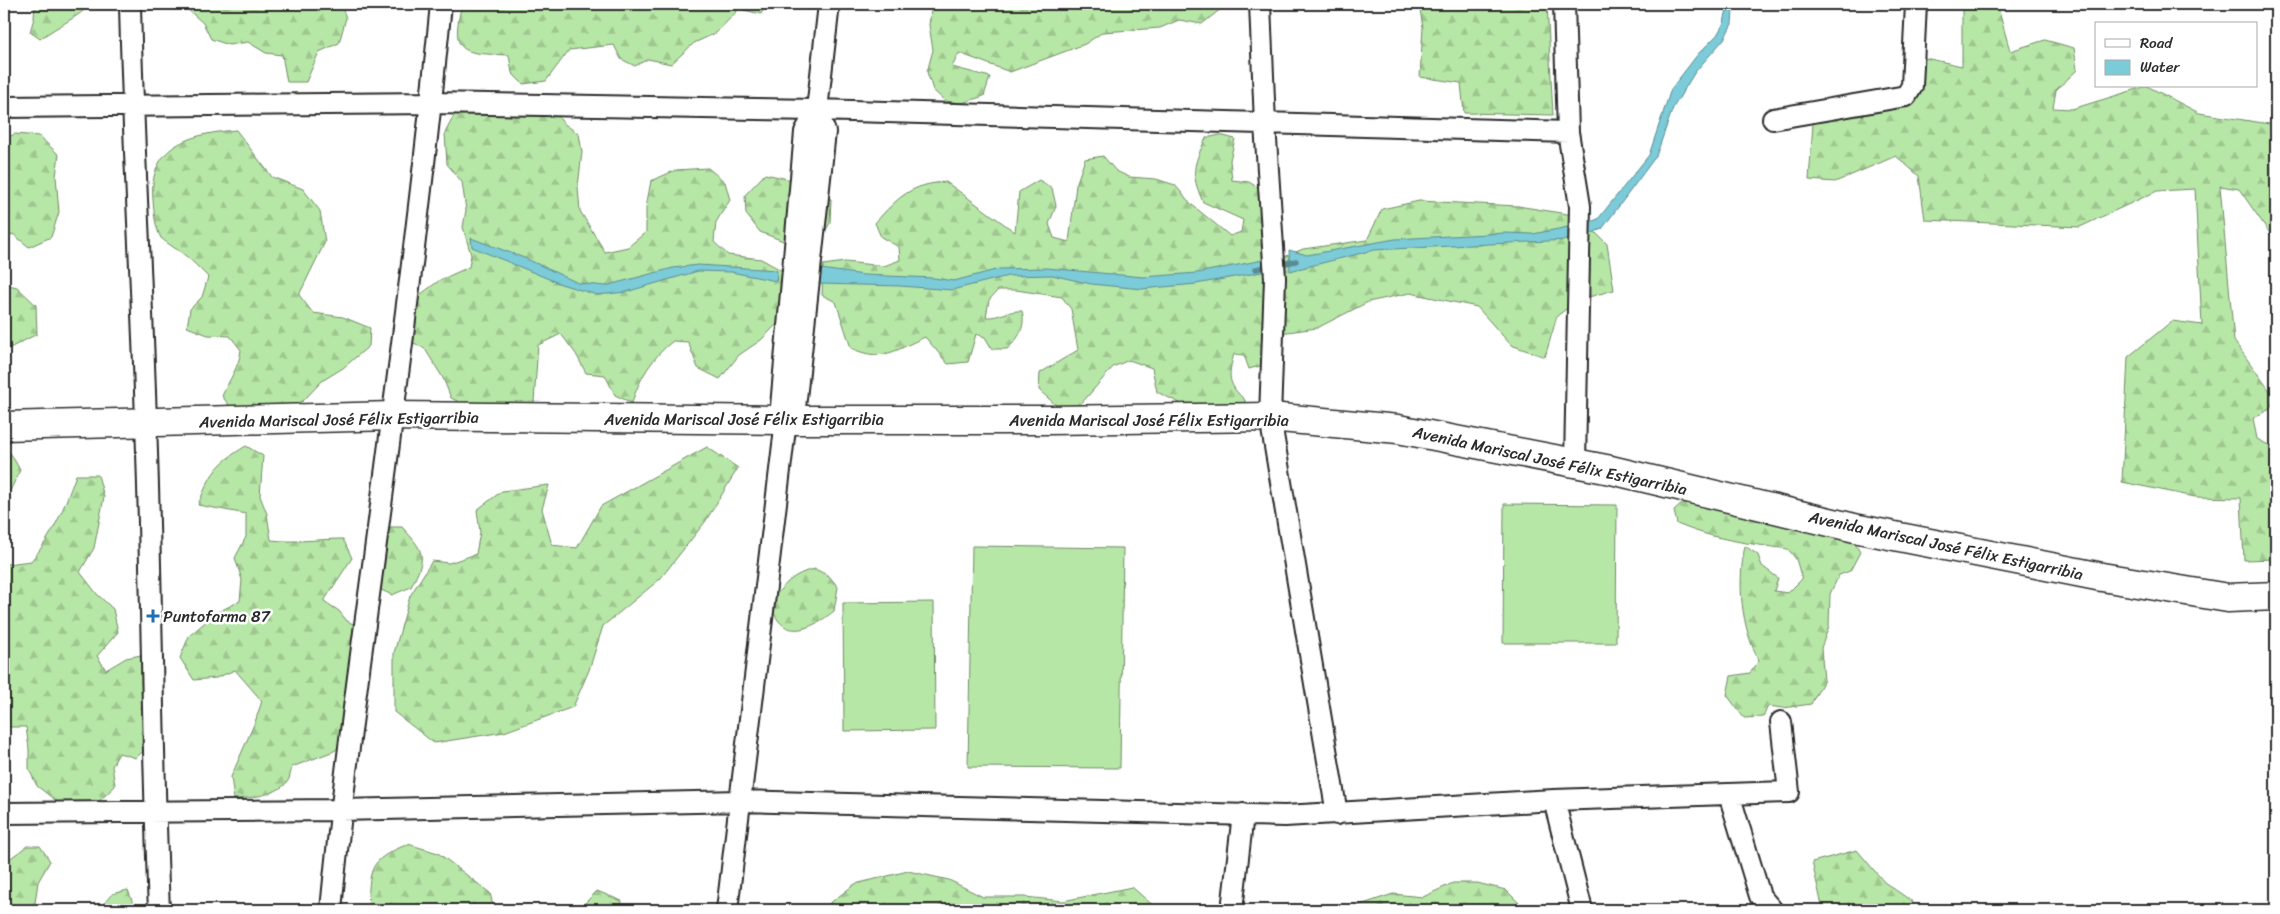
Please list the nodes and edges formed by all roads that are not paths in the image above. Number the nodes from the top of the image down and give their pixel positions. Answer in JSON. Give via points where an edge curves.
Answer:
{"nodes":[{"id":1,"x":130,"y":4,"type":"edge"},
{"id":2,"x":441,"y":4,"type":"edge"},
{"id":3,"x":829,"y":4,"type":"edge"},
{"id":4,"x":1260,"y":4,"type":"edge"},
{"id":5,"x":1564,"y":4,"type":"edge"},
{"id":6,"x":1916,"y":4,"type":"edge"},
{"id":7,"x":432,"y":103,"type":"junction"},
{"id":8,"x":4,"y":107,"type":"edge"},
{"id":9,"x":133,"y":107,"type":"junction"},
{"id":10,"x":816,"y":110,"type":"junction"},
{"id":11,"x":1773,"y":118,"type":"dead end"},
{"id":12,"x":1265,"y":124,"type":"junction"},
{"id":13,"x":1568,"y":132,"type":"junction"},
{"id":14,"x":393,"y":416,"type":"junction"},
{"id":15,"x":1270,"y":417,"type":"junction"},
{"id":16,"x":786,"y":420,"type":"junction"},
{"id":17,"x":146,"y":422,"type":"junction"},
{"id":18,"x":4,"y":426,"type":"edge"},
{"id":19,"x":1575,"y":463,"type":"junction"},
{"id":20,"x":2276,"y":596,"type":"edge"},
{"id":21,"x":1781,"y":722,"type":"dead end"},
{"id":22,"x":1729,"y":794,"type":"junction"},
{"id":23,"x":1554,"y":800,"type":"junction"},
{"id":24,"x":741,"y":801,"type":"junction"},
{"id":25,"x":340,"y":810,"type":"junction"},
{"id":26,"x":155,"y":811,"type":"junction"},
{"id":27,"x":4,"y":813,"type":"edge"},
{"id":28,"x":1243,"y":814,"type":"junction"},
{"id":29,"x":1337,"y":814,"type":"junction"},
{"id":30,"x":159,"y":910,"type":"edge"},
{"id":31,"x":332,"y":910,"type":"edge"},
{"id":32,"x":726,"y":910,"type":"edge"},
{"id":33,"x":1232,"y":910,"type":"edge"},
{"id":34,"x":1582,"y":910,"type":"edge"},
{"id":35,"x":1772,"y":910,"type":"edge"}],
"edges":[{"from":1,"to":9,"type":"street"},
{"from":2,"to":7,"type":"street"},
{"from":3,"to":10,"type":"street"},
{"from":4,"to":12,"type":"street"},
{"from":5,"to":13,"type":"street"},
{"from":6,"to":11,"type":"street","via":[[1912,86],[1906,96]]},
{"from":7,"to":9,"type":"street"},
{"from":7,"to":10,"type":"street"},
{"from":7,"to":14,"type":"street"},
{"from":8,"to":9,"type":"street"},
{"from":9,"to":17,"type":"street"},
{"from":10,"to":12,"type":"street"},
{"from":10,"to":16,"type":"street","via":[[805,132],[803,264],[795,408]]},
{"from":12,"to":13,"type":"street"},
{"from":12,"to":15,"type":"street","via":[[1275,278]]},
{"from":13,"to":19,"type":"street","via":[[1580,206]]},
{"from":14,"to":16,"type":"main road","name":"Avenida Mariscal José Félix Estigarribia"},
{"from":14,"to":17,"type":"main road","name":"Avenida Mariscal José Félix Estigarribia"},
{"from":14,"to":25,"type":"street"},
{"from":15,"to":16,"type":"main road","name":"Avenida Mariscal José Félix Estigarribia"},
{"from":15,"to":19,"type":"main road","name":"Avenida Mariscal José Félix Estigarribia","via":[[1398,429]]},
{"from":15,"to":29,"type":"street"},
{"from":16,"to":24,"type":"street"},
{"from":17,"to":18,"type":"main road","name":"Avenida Mariscal José Félix Estigarribia"},
{"from":17,"to":26,"type":"street"},
{"from":19,"to":20,"type":"main road","name":"Avenida Mariscal José Félix Estigarribia","via":[[1859,528],[2102,577],[2228,598]]},
{"from":21,"to":22,"type":"street","via":[[1789,792]]},
{"from":22,"to":23,"type":"street"},
{"from":22,"to":35,"type":"street","via":[[1760,896]]},
{"from":23,"to":29,"type":"street"},
{"from":23,"to":34,"type":"street"},
{"from":24,"to":25,"type":"street"},
{"from":24,"to":28,"type":"street"},
{"from":24,"to":32,"type":"street"},
{"from":25,"to":26,"type":"street"},
{"from":25,"to":31,"type":"street"},
{"from":26,"to":27,"type":"street"},
{"from":26,"to":30,"type":"street"},
{"from":28,"to":29,"type":"street"},
{"from":28,"to":33,"type":"street"}]}
